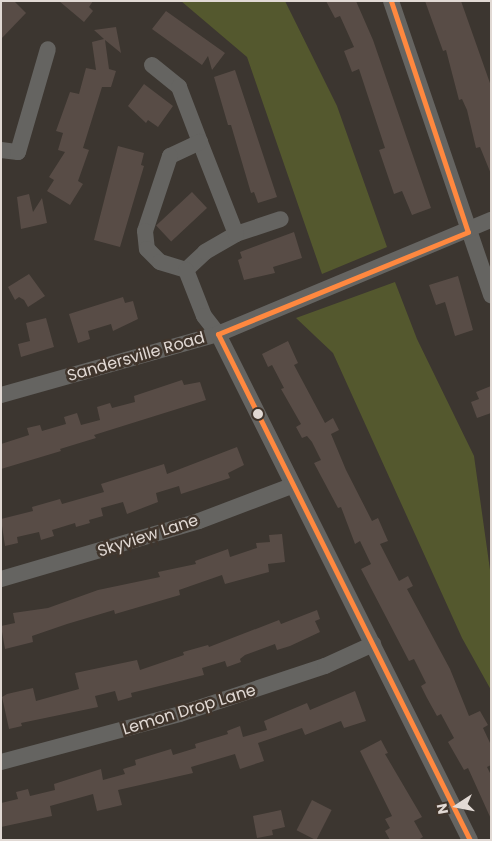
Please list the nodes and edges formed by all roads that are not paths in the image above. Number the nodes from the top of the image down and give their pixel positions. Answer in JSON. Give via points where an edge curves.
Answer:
{"nodes":[{"id":1,"x":391,"y":1,"type":"edge"},
{"id":2,"x":48,"y":49,"type":"dead end"},
{"id":3,"x":152,"y":65,"type":"dead end"},
{"id":4,"x":200,"y":142,"type":"junction"},
{"id":5,"x":1,"y":150,"type":"edge"},
{"id":6,"x":281,"y":219,"type":"dead end"},
{"id":7,"x":491,"y":220,"type":"edge"},
{"id":8,"x":468,"y":232,"type":"junction"},
{"id":9,"x":236,"y":234,"type":"junction"},
{"id":10,"x":186,"y":270,"type":"junction"},
{"id":11,"x":491,"y":296,"type":"edge"},
{"id":12,"x":218,"y":334,"type":"junction"},
{"id":13,"x":1,"y":395,"type":"edge"},
{"id":14,"x":291,"y":486,"type":"junction"},
{"id":15,"x":1,"y":579,"type":"edge"},
{"id":16,"x":373,"y":644,"type":"junction"},
{"id":17,"x":1,"y":762,"type":"edge"},
{"id":18,"x":470,"y":840,"type":"edge"}],
"edges":[{"from":1,"to":8,"type":"street"},
{"from":2,"to":5,"type":"street","via":[[18,152]]},
{"from":3,"to":4,"type":"street","via":[[179,87]]},
{"from":4,"to":9,"type":"street"},
{"from":4,"to":10,"type":"street","via":[[170,156],[145,231],[147,249],[160,262]]},
{"from":6,"to":9,"type":"street"},
{"from":7,"to":8,"type":"street","name":"Sandersville Road"},
{"from":8,"to":11,"type":"street"},
{"from":8,"to":12,"type":"street","name":"Sandersville Road"},
{"from":9,"to":10,"type":"street","via":[[205,252]]},
{"from":10,"to":12,"type":"street","via":[[204,316]]},
{"from":12,"to":13,"type":"street","name":"Sandersville Road"},
{"from":12,"to":14,"type":"street"},
{"from":14,"to":15,"type":"street","name":"Skyview Lane","via":[[198,521]]},
{"from":14,"to":16,"type":"street"},
{"from":16,"to":17,"type":"street","name":"Lemon Drop Lane","via":[[325,666],[189,712]]},
{"from":16,"to":18,"type":"street"}]}
